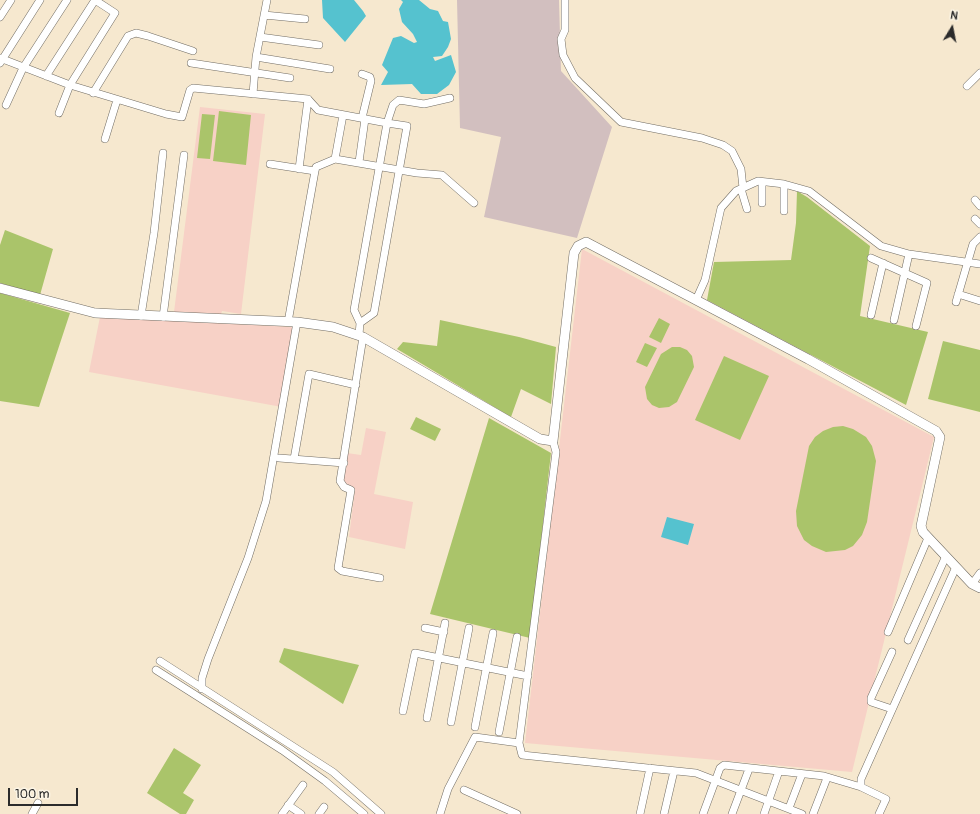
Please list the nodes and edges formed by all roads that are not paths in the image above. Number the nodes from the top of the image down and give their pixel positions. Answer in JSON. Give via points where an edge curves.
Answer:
{"nodes":[{"id":1,"x":11,"y":0,"type":"edge"},
{"id":2,"x":40,"y":0,"type":"edge"},
{"id":3,"x":66,"y":0,"type":"edge"},
{"id":4,"x":95,"y":0,"type":"edge"},
{"id":5,"x":266,"y":0,"type":"edge"},
{"id":6,"x":565,"y":0,"type":"edge"},
{"id":7,"x":264,"y":15,"type":"junction"},
{"id":8,"x":0,"y":17,"type":"edge"},
{"id":9,"x":305,"y":19,"type":"dead end"},
{"id":10,"x":260,"y":36,"type":"junction"},
{"id":11,"x":319,"y":45,"type":"dead end"},
{"id":12,"x":193,"y":51,"type":"dead end"},
{"id":13,"x":256,"y":57,"type":"junction"},
{"id":14,"x":1,"y":60,"type":"edge"},
{"id":15,"x":191,"y":63,"type":"dead end"},
{"id":16,"x":23,"y":68,"type":"junction"},
{"id":17,"x":330,"y":69,"type":"dead end"},
{"id":18,"x":255,"y":71,"type":"junction"},
{"id":19,"x":980,"y":73,"type":"edge"},
{"id":20,"x":362,"y":74,"type":"dead end"},
{"id":21,"x":46,"y":76,"type":"junction"},
{"id":22,"x":290,"y":78,"type":"dead end"},
{"id":23,"x":70,"y":85,"type":"junction"},
{"id":24,"x":967,"y":86,"type":"dead end"},
{"id":25,"x":93,"y":92,"type":"junction"},
{"id":26,"x":253,"y":94,"type":"junction"},
{"id":27,"x":450,"y":98,"type":"dead end"},
{"id":28,"x":308,"y":99,"type":"junction"},
{"id":29,"x":117,"y":100,"type":"junction"},
{"id":30,"x":6,"y":105,"type":"dead end"},
{"id":31,"x":59,"y":114,"type":"dead end"},
{"id":32,"x":343,"y":115,"type":"junction"},
{"id":33,"x":364,"y":119,"type":"junction"},
{"id":34,"x":387,"y":123,"type":"junction"},
{"id":35,"x":105,"y":139,"type":"dead end"},
{"id":36,"x":163,"y":154,"type":"dead end"},
{"id":37,"x":184,"y":155,"type":"dead end"},
{"id":38,"x":335,"y":159,"type":"junction"},
{"id":39,"x":359,"y":162,"type":"junction"},
{"id":40,"x":270,"y":164,"type":"dead end"},
{"id":41,"x":379,"y":166,"type":"junction"},
{"id":42,"x":299,"y":169,"type":"junction"},
{"id":43,"x":399,"y":170,"type":"junction"},
{"id":44,"x":315,"y":171,"type":"junction"},
{"id":45,"x":762,"y":182,"type":"junction"},
{"id":46,"x":784,"y":184,"type":"junction"},
{"id":47,"x":742,"y":188,"type":"junction"},
{"id":48,"x":474,"y":202,"type":"dead end"},
{"id":49,"x":762,"y":203,"type":"dead end"},
{"id":50,"x":747,"y":209,"type":"dead end"},
{"id":51,"x":784,"y":211,"type":"dead end"},
{"id":52,"x":980,"y":237,"type":"edge"},
{"id":53,"x":909,"y":254,"type":"junction"},
{"id":54,"x":871,"y":258,"type":"dead end"},
{"id":55,"x":967,"y":262,"type":"junction"},
{"id":56,"x":883,"y":263,"type":"junction"},
{"id":57,"x":980,"y":264,"type":"edge"},
{"id":58,"x":905,"y":272,"type":"junction"},
{"id":59,"x":0,"y":288,"type":"edge"},
{"id":60,"x":958,"y":294,"type":"junction"},
{"id":61,"x":696,"y":300,"type":"junction"},
{"id":62,"x":980,"y":301,"type":"edge"},
{"id":63,"x":956,"y":302,"type":"dead end"},
{"id":64,"x":870,"y":315,"type":"dead end"},
{"id":65,"x":141,"y":316,"type":"junction"},
{"id":66,"x":163,"y":317,"type":"junction"},
{"id":67,"x":894,"y":320,"type":"dead end"},
{"id":68,"x":292,"y":322,"type":"junction"},
{"id":69,"x":360,"y":323,"type":"junction"},
{"id":70,"x":916,"y":326,"type":"dead end"},
{"id":71,"x":361,"y":336,"type":"junction"},
{"id":72,"x":356,"y":385,"type":"junction"},
{"id":73,"x":553,"y":441,"type":"junction"},
{"id":74,"x":279,"y":458,"type":"dead end"},
{"id":75,"x":294,"y":459,"type":"junction"},
{"id":76,"x":344,"y":463,"type":"junction"},
{"id":77,"x":928,"y":538,"type":"junction"},
{"id":78,"x":946,"y":556,"type":"junction"},
{"id":79,"x":956,"y":567,"type":"junction"},
{"id":80,"x":980,"y":573,"type":"edge"},
{"id":81,"x":380,"y":578,"type":"dead end"},
{"id":82,"x":976,"y":586,"type":"edge"},
{"id":83,"x":445,"y":623,"type":"dead end"},
{"id":84,"x":425,"y":628,"type":"dead end"},
{"id":85,"x":469,"y":628,"type":"dead end"},
{"id":86,"x":444,"y":632,"type":"junction"},
{"id":87,"x":888,"y":632,"type":"dead end"},
{"id":88,"x":493,"y":633,"type":"dead end"},
{"id":89,"x":517,"y":637,"type":"dead end"},
{"id":90,"x":908,"y":640,"type":"dead end"},
{"id":91,"x":892,"y":652,"type":"dead end"},
{"id":92,"x":439,"y":658,"type":"junction"},
{"id":93,"x":160,"y":661,"type":"dead end"},
{"id":94,"x":462,"y":663,"type":"junction"},
{"id":95,"x":486,"y":668,"type":"junction"},
{"id":96,"x":156,"y":670,"type":"dead end"},
{"id":97,"x":511,"y":673,"type":"junction"},
{"id":98,"x":528,"y":676,"type":"junction"},
{"id":99,"x":202,"y":689,"type":"junction"},
{"id":100,"x":892,"y":709,"type":"junction"},
{"id":101,"x":403,"y":711,"type":"dead end"},
{"id":102,"x":427,"y":718,"type":"dead end"},
{"id":103,"x":451,"y":722,"type":"dead end"},
{"id":104,"x":475,"y":727,"type":"dead end"},
{"id":105,"x":499,"y":732,"type":"dead end"},
{"id":106,"x":519,"y":742,"type":"junction"},
{"id":107,"x":650,"y":768,"type":"junction"},
{"id":108,"x":749,"y":769,"type":"junction"},
{"id":109,"x":674,"y":771,"type":"junction"},
{"id":110,"x":779,"y":771,"type":"junction"},
{"id":111,"x":333,"y":772,"type":"junction"},
{"id":112,"x":802,"y":774,"type":"junction"},
{"id":113,"x":827,"y":778,"type":"junction"},
{"id":114,"x":716,"y":779,"type":"junction"},
{"id":115,"x":325,"y":781,"type":"junction"},
{"id":116,"x":303,"y":785,"type":"dead end"},
{"id":117,"x":861,"y":787,"type":"junction"},
{"id":118,"x":464,"y":790,"type":"dead end"},
{"id":119,"x":741,"y":790,"type":"junction"},
{"id":120,"x":768,"y":801,"type":"junction"},
{"id":121,"x":38,"y":803,"type":"dead end"},
{"id":122,"x":288,"y":805,"type":"junction"},
{"id":123,"x":324,"y":807,"type":"dead end"},
{"id":124,"x":788,"y":808,"type":"junction"},
{"id":125,"x":32,"y":814,"type":"edge"},
{"id":126,"x":282,"y":814,"type":"edge"},
{"id":127,"x":301,"y":814,"type":"edge"},
{"id":128,"x":319,"y":814,"type":"edge"},
{"id":129,"x":364,"y":814,"type":"edge"},
{"id":130,"x":381,"y":814,"type":"edge"},
{"id":131,"x":440,"y":814,"type":"edge"},
{"id":132,"x":517,"y":814,"type":"edge"},
{"id":133,"x":640,"y":814,"type":"edge"},
{"id":134,"x":664,"y":814,"type":"edge"},
{"id":135,"x":703,"y":814,"type":"edge"},
{"id":136,"x":732,"y":814,"type":"edge"},
{"id":137,"x":764,"y":814,"type":"edge"},
{"id":138,"x":802,"y":814,"type":"edge"},
{"id":139,"x":813,"y":814,"type":"edge"},
{"id":140,"x":879,"y":814,"type":"edge"}],
"edges":[{"from":1,"to":8,"type":"street"},
{"from":2,"to":14,"type":"street"},
{"from":3,"to":16,"type":"street"},
{"from":4,"to":21,"type":"street"},
{"from":4,"to":23,"type":"street","via":[[115,13]]},
{"from":5,"to":7,"type":"street"},
{"from":6,"to":47,"type":"street","via":[[565,30],[561,39],[563,55],[575,78],[621,122],[702,138],[723,145],[732,151],[741,169]]},
{"from":7,"to":9,"type":"street"},
{"from":7,"to":10,"type":"street"},
{"from":10,"to":11,"type":"street"},
{"from":10,"to":13,"type":"street"},
{"from":12,"to":25,"type":"street","via":[[136,33],[128,36]]},
{"from":13,"to":17,"type":"street"},
{"from":13,"to":18,"type":"street"},
{"from":14,"to":16,"type":"street"},
{"from":15,"to":18,"type":"street"},
{"from":16,"to":21,"type":"street"},
{"from":16,"to":30,"type":"street"},
{"from":18,"to":22,"type":"street"},
{"from":18,"to":26,"type":"street"},
{"from":19,"to":24,"type":"street"},
{"from":20,"to":33,"type":"street","via":[[370,77],[372,81]]},
{"from":21,"to":23,"type":"street"},
{"from":23,"to":25,"type":"street"},
{"from":23,"to":31,"type":"street"},
{"from":25,"to":29,"type":"street"},
{"from":26,"to":28,"type":"street"},
{"from":26,"to":29,"type":"street","via":[[192,88],[182,116]]},
{"from":27,"to":34,"type":"street","via":[[424,104],[399,100],[393,105]]},
{"from":28,"to":32,"type":"street","via":[[318,110]]},
{"from":28,"to":42,"type":"street"},
{"from":29,"to":35,"type":"street"},
{"from":32,"to":33,"type":"street"},
{"from":32,"to":38,"type":"street"},
{"from":33,"to":34,"type":"street"},
{"from":33,"to":39,"type":"street"},
{"from":34,"to":41,"type":"street"},
{"from":34,"to":43,"type":"street","via":[[406,126]]},
{"from":36,"to":65,"type":"street"},
{"from":37,"to":66,"type":"street"},
{"from":38,"to":39,"type":"street"},
{"from":38,"to":44,"type":"street","via":[[316,167]]},
{"from":39,"to":41,"type":"street"},
{"from":40,"to":42,"type":"street"},
{"from":41,"to":43,"type":"street"},
{"from":41,"to":69,"type":"street","via":[[354,310]]},
{"from":42,"to":44,"type":"street"},
{"from":43,"to":48,"type":"street","via":[[442,175]]},
{"from":43,"to":69,"type":"street","via":[[374,313]]},
{"from":44,"to":68,"type":"street"},
{"from":45,"to":46,"type":"street"},
{"from":45,"to":47,"type":"street","via":[[758,181]]},
{"from":45,"to":49,"type":"street"},
{"from":46,"to":51,"type":"street"},
{"from":46,"to":53,"type":"street","via":[[809,191],[881,246]]},
{"from":47,"to":50,"type":"street"},
{"from":47,"to":61,"type":"street","via":[[736,190],[721,208],[705,280]]},
{"from":52,"to":55,"type":"street","via":[[973,244]]},
{"from":53,"to":55,"type":"street"},
{"from":53,"to":58,"type":"street"},
{"from":54,"to":56,"type":"street"},
{"from":55,"to":57,"type":"street"},
{"from":55,"to":60,"type":"street"},
{"from":56,"to":58,"type":"street"},
{"from":56,"to":64,"type":"street"},
{"from":58,"to":67,"type":"street"},
{"from":58,"to":70,"type":"street","via":[[927,283]]},
{"from":59,"to":65,"type":"main road","via":[[88,312]]},
{"from":60,"to":62,"type":"street"},
{"from":60,"to":63,"type":"street"},
{"from":61,"to":73,"type":"main road","via":[[586,242],[578,246],[574,253]]},
{"from":61,"to":77,"type":"main road","via":[[936,431],[940,438],[921,526]]},
{"from":65,"to":66,"type":"main road"},
{"from":66,"to":68,"type":"main road"},
{"from":68,"to":71,"type":"main road","via":[[333,327]]},
{"from":68,"to":99,"type":"street","via":[[266,501],[248,558],[208,659],[202,678]]},
{"from":69,"to":71,"type":"street"},
{"from":71,"to":72,"type":"street"},
{"from":71,"to":73,"type":"main road","via":[[540,439]]},
{"from":72,"to":75,"type":"street","via":[[309,374]]},
{"from":72,"to":76,"type":"street"},
{"from":73,"to":98,"type":"street","via":[[556,452]]},
{"from":74,"to":75,"type":"street"},
{"from":75,"to":76,"type":"street"},
{"from":76,"to":81,"type":"street","via":[[340,481],[342,486],[352,490],[339,569]]},
{"from":77,"to":78,"type":"main road"},
{"from":77,"to":87,"type":"street"},
{"from":78,"to":79,"type":"main road"},
{"from":78,"to":90,"type":"street"},
{"from":79,"to":82,"type":"main road"},
{"from":79,"to":100,"type":"street"},
{"from":80,"to":82,"type":"street"},
{"from":83,"to":86,"type":"street"},
{"from":84,"to":86,"type":"street"},
{"from":85,"to":94,"type":"street"},
{"from":86,"to":92,"type":"street"},
{"from":88,"to":95,"type":"street"},
{"from":89,"to":97,"type":"street"},
{"from":91,"to":100,"type":"street","via":[[871,698],[871,702]]},
{"from":92,"to":94,"type":"street"},
{"from":92,"to":101,"type":"street","via":[[415,653]]},
{"from":92,"to":102,"type":"street"},
{"from":93,"to":99,"type":"street"},
{"from":94,"to":95,"type":"street"},
{"from":94,"to":103,"type":"street"},
{"from":95,"to":97,"type":"street"},
{"from":95,"to":104,"type":"street"},
{"from":96,"to":115,"type":"street","via":[[282,750]]},
{"from":97,"to":98,"type":"street"},
{"from":97,"to":105,"type":"street"},
{"from":98,"to":106,"type":"street"},
{"from":99,"to":111,"type":"street"},
{"from":100,"to":117,"type":"street","via":[[861,779]]},
{"from":106,"to":107,"type":"street","via":[[522,755]]},
{"from":106,"to":131,"type":"street","via":[[475,737],[448,789]]},
{"from":107,"to":109,"type":"street"},
{"from":107,"to":133,"type":"street"},
{"from":108,"to":110,"type":"street"},
{"from":108,"to":114,"type":"street","via":[[722,766]]},
{"from":108,"to":119,"type":"street"},
{"from":109,"to":114,"type":"street","via":[[696,773]]},
{"from":109,"to":134,"type":"street"},
{"from":110,"to":112,"type":"street"},
{"from":110,"to":120,"type":"street"},
{"from":111,"to":115,"type":"street"},
{"from":111,"to":130,"type":"street"},
{"from":112,"to":113,"type":"street"},
{"from":112,"to":124,"type":"street"},
{"from":113,"to":117,"type":"street"},
{"from":113,"to":139,"type":"street"},
{"from":114,"to":119,"type":"street"},
{"from":114,"to":135,"type":"street"},
{"from":115,"to":129,"type":"street"},
{"from":116,"to":122,"type":"street"},
{"from":117,"to":140,"type":"street","via":[[886,799]]},
{"from":118,"to":132,"type":"street"},
{"from":119,"to":120,"type":"street"},
{"from":119,"to":136,"type":"street"},
{"from":120,"to":124,"type":"street"},
{"from":120,"to":137,"type":"street"},
{"from":121,"to":125,"type":"street"},
{"from":122,"to":126,"type":"street"},
{"from":122,"to":127,"type":"street"},
{"from":123,"to":128,"type":"street"},
{"from":124,"to":138,"type":"street"}]}
